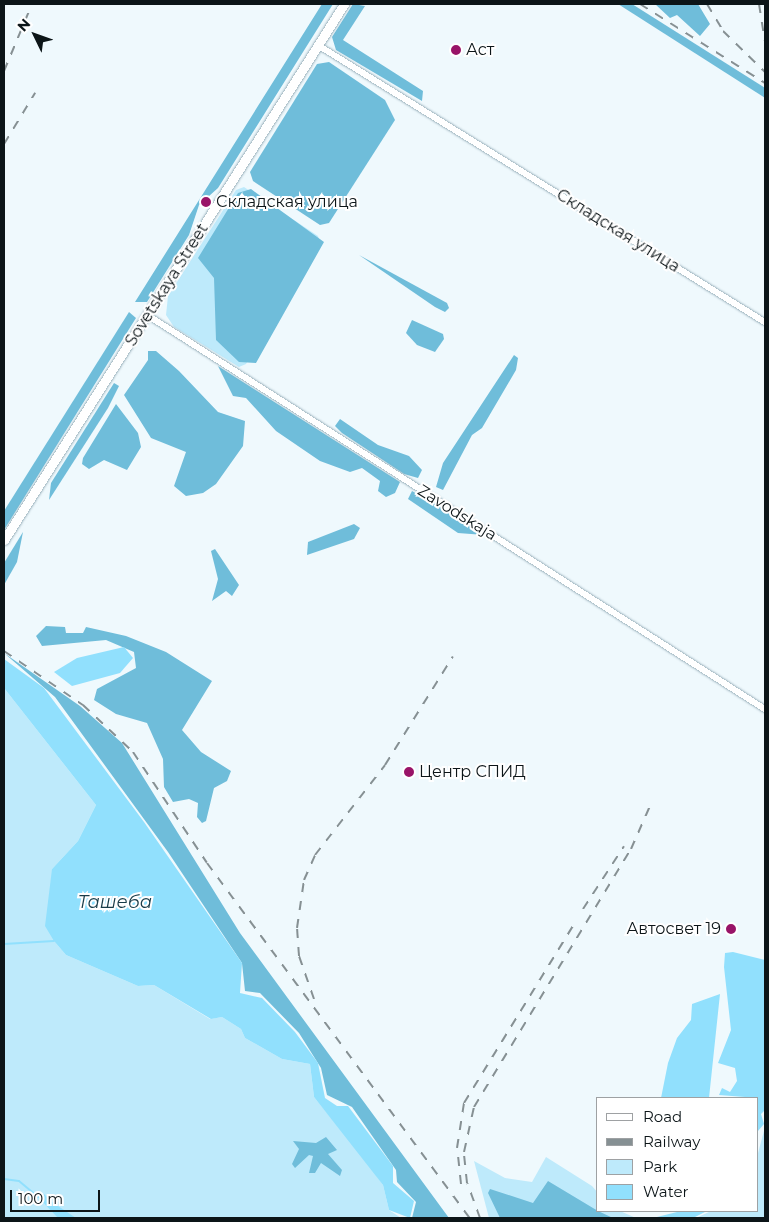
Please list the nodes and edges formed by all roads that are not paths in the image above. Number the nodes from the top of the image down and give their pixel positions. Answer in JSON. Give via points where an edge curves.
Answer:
{"nodes":[{"id":1,"x":344,"y":4,"type":"edge"},
{"id":2,"x":318,"y":45,"type":"junction"},
{"id":3,"x":149,"y":316,"type":"junction"},
{"id":4,"x":765,"y":322,"type":"edge"},
{"id":5,"x":4,"y":540,"type":"edge"},
{"id":6,"x":765,"y":708,"type":"edge"}],
"edges":[{"from":1,"to":2,"type":"main road","name":"Sovetskaya Street"},
{"from":2,"to":3,"type":"main road","name":"Sovetskaya Street"},
{"from":2,"to":4,"type":"street","name":"Складская улица"},
{"from":3,"to":5,"type":"main road","name":"Sovetskaya Street"},
{"from":3,"to":6,"type":"street","name":"Zavodskaja"}]}
